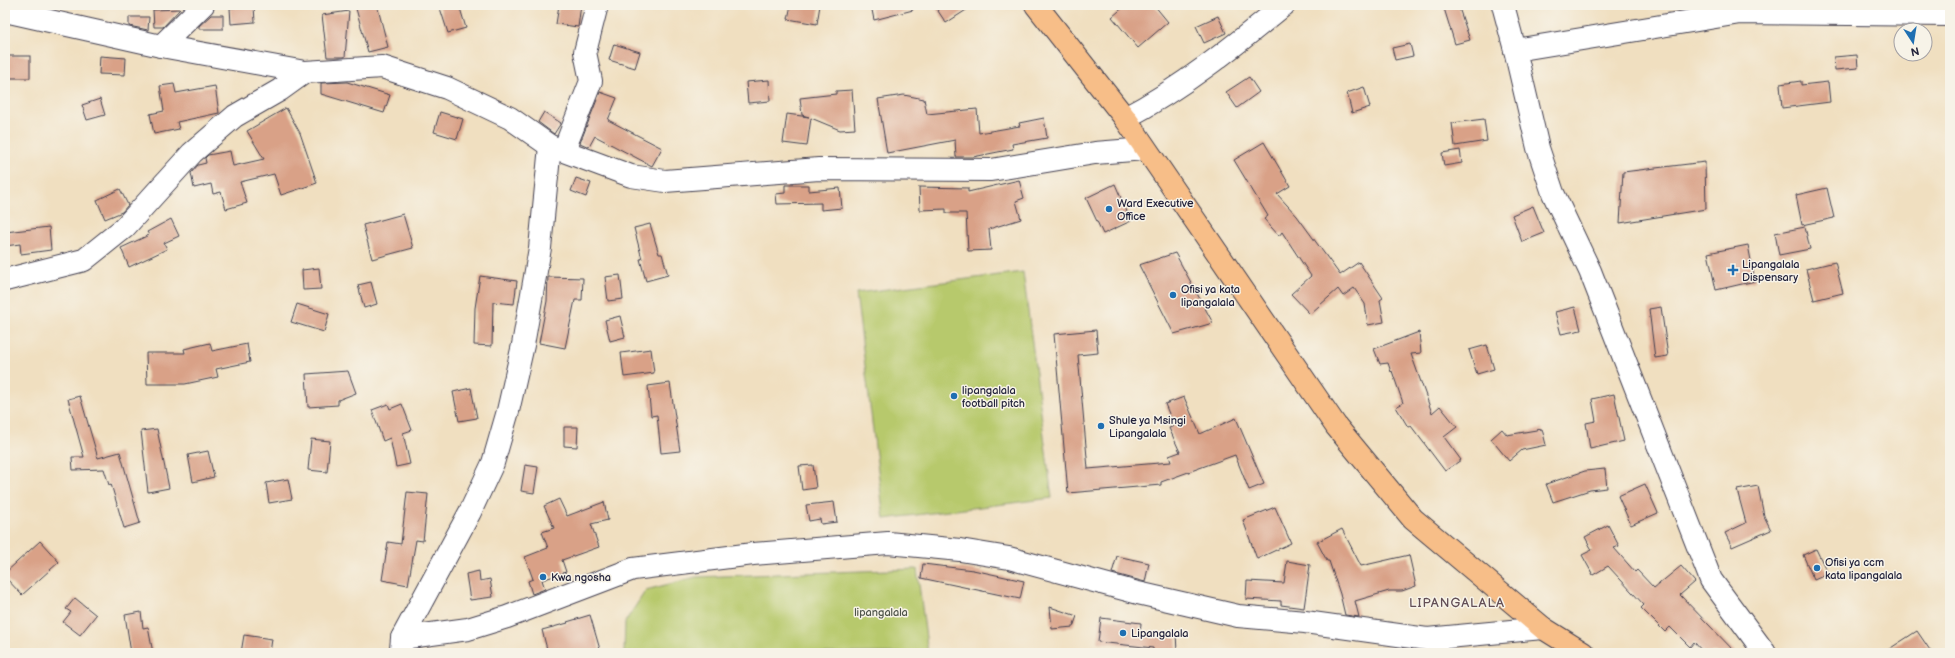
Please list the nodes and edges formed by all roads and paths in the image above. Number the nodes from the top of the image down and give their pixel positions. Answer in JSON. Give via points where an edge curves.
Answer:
{"nodes":[{"id":1,"x":203,"y":5,"type":"edge"},
{"id":2,"x":597,"y":5,"type":"edge"},
{"id":3,"x":1284,"y":5,"type":"edge"},
{"id":4,"x":1503,"y":5,"type":"edge"},
{"id":5,"x":1039,"y":6,"type":"edge"},
{"id":6,"x":5,"y":11,"type":"edge"},
{"id":7,"x":1950,"y":15,"type":"edge"},
{"id":8,"x":161,"y":46,"type":"junction"},
{"id":9,"x":1516,"y":50,"type":"junction"},
{"id":10,"x":305,"y":72,"type":"junction"},
{"id":11,"x":1125,"y":118,"type":"junction"},
{"id":12,"x":557,"y":148,"type":"junction"},
{"id":13,"x":1145,"y":149,"type":"junction"},
{"id":14,"x":5,"y":280,"type":"edge"},
{"id":15,"x":1543,"y":628,"type":"junction"},
{"id":16,"x":401,"y":645,"type":"edge"},
{"id":17,"x":1583,"y":653,"type":"edge"},
{"id":18,"x":1766,"y":653,"type":"edge"}],
"edges":[{"from":1,"to":8,"type":"street"},
{"from":2,"to":12,"type":"street","via":[[585,52],[591,81]]},
{"from":3,"to":11,"type":"street","via":[[1200,70]]},
{"from":4,"to":9,"type":"street"},
{"from":5,"to":11,"type":"main road"},
{"from":6,"to":8,"type":"street"},
{"from":7,"to":9,"type":"street","via":[[1740,13]]},
{"from":8,"to":10,"type":"street"},
{"from":9,"to":18,"type":"street","via":[[1538,148],[1553,193],[1590,271],[1712,580]]},
{"from":10,"to":12,"type":"street","via":[[382,67],[447,88],[510,118]]},
{"from":10,"to":14,"type":"street","via":[[235,116],[192,152],[124,228],[84,260]]},
{"from":11,"to":13,"type":"main road"},
{"from":12,"to":13,"type":"street","via":[[632,176],[665,181],[819,168],[991,170],[1095,153]]},
{"from":12,"to":16,"type":"street","via":[[523,344],[493,463]]},
{"from":13,"to":15,"type":"main road","via":[[1336,426],[1413,519]]},
{"from":15,"to":16,"type":"street","via":[[1427,639],[1305,622],[1238,616],[1138,593],[1009,558],[888,543],[753,554],[633,569],[468,629]]},
{"from":15,"to":17,"type":"main road"}]}
